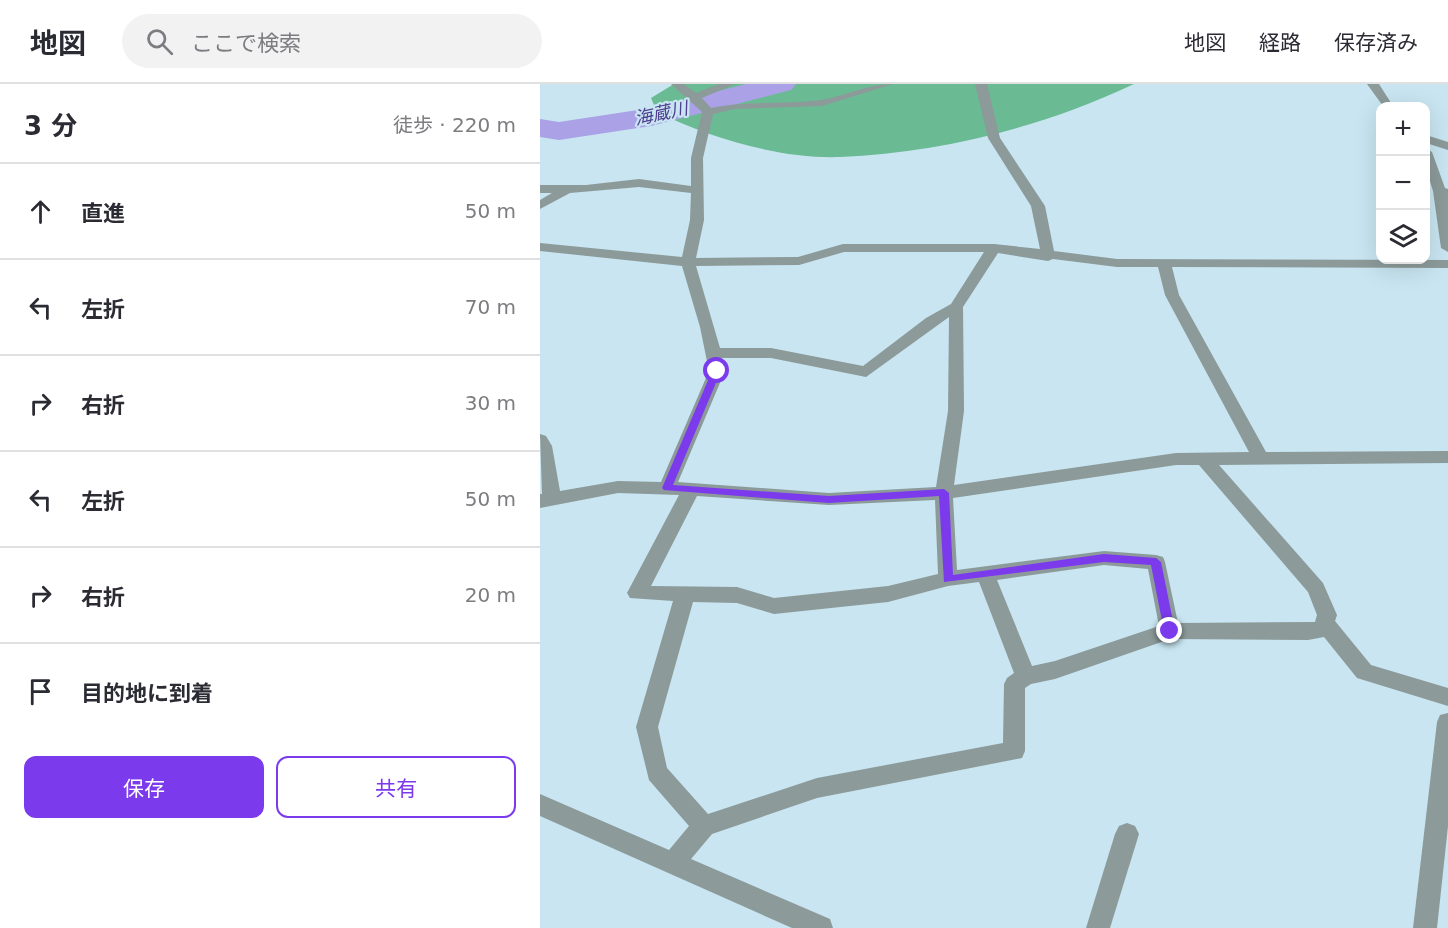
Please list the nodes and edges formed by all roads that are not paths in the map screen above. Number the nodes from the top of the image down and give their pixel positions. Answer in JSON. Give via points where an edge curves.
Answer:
{"nodes":[{"id":1,"x":677,"y":84,"type":"edge"},
{"id":2,"x":729,"y":84,"type":"edge"},
{"id":3,"x":887,"y":84,"type":"edge"},
{"id":4,"x":981,"y":84,"type":"edge"},
{"id":5,"x":1373,"y":84,"type":"edge"},
{"id":6,"x":1385,"y":102,"type":"edge"},
{"id":7,"x":702,"y":105,"type":"junction"},
{"id":8,"x":1430,"y":141,"type":"edge"},
{"id":9,"x":1448,"y":146,"type":"edge"},
{"id":10,"x":1427,"y":156,"type":"edge"},
{"id":11,"x":540,"y":189,"type":"edge"},
{"id":12,"x":567,"y":190,"type":"junction"},
{"id":13,"x":696,"y":190,"type":"junction"},
{"id":14,"x":1443,"y":192,"type":"edge"},
{"id":15,"x":540,"y":205,"type":"edge"},
{"id":16,"x":540,"y":247,"type":"edge"},
{"id":17,"x":994,"y":248,"type":"junction"},
{"id":18,"x":1448,"y":248,"type":"edge"},
{"id":19,"x":1048,"y":257,"type":"junction"},
{"id":20,"x":688,"y":262,"type":"junction"},
{"id":21,"x":1164,"y":265,"type":"junction"},
{"id":22,"x":1448,"y":265,"type":"edge"},
{"id":23,"x":956,"y":307,"type":"junction"},
{"id":24,"x":713,"y":353,"type":"junction"},
{"id":25,"x":540,"y":440,"type":"edge"},
{"id":26,"x":1260,"y":457,"type":"junction"},
{"id":27,"x":1448,"y":457,"type":"edge"},
{"id":28,"x":1203,"y":458,"type":"junction"},
{"id":29,"x":667,"y":488,"type":"junction"},
{"id":30,"x":692,"y":490,"type":"junction"},
{"id":31,"x":944,"y":493,"type":"junction"},
{"id":32,"x":546,"y":500,"type":"edge"},
{"id":33,"x":986,"y":575,"type":"junction"},
{"id":34,"x":948,"y":579,"type":"junction"},
{"id":35,"x":685,"y":594,"type":"junction"},
{"id":36,"x":1325,"y":623,"type":"junction"},
{"id":37,"x":1170,"y":631,"type":"junction"},
{"id":38,"x":1026,"y":676,"type":"junction"},
{"id":39,"x":1448,"y":696,"type":"edge"},
{"id":40,"x":1448,"y":722,"type":"edge"},
{"id":41,"x":540,"y":805,"type":"edge"},
{"id":42,"x":704,"y":826,"type":"junction"},
{"id":43,"x":1127,"y":834,"type":"dead end"},
{"id":44,"x":672,"y":864,"type":"junction"},
{"id":45,"x":820,"y":928,"type":"edge"},
{"id":46,"x":1098,"y":928,"type":"edge"},
{"id":47,"x":1425,"y":928,"type":"edge"}],
"edges":[{"from":1,"to":7,"type":"street"},
{"from":2,"to":7,"type":"street"},
{"from":3,"to":7,"type":"street","via":[[822,103]]},
{"from":4,"to":19,"type":"street","via":[[994,138],[1038,206]]},
{"from":5,"to":6,"type":"street"},
{"from":7,"to":13,"type":"street"},
{"from":8,"to":9,"type":"street"},
{"from":10,"to":14,"type":"street"},
{"from":11,"to":12,"type":"street"},
{"from":12,"to":13,"type":"street","via":[[639,183]]},
{"from":12,"to":15,"type":"street"},
{"from":13,"to":20,"type":"street","via":[[697,220]]},
{"from":14,"to":18,"type":"street"},
{"from":16,"to":20,"type":"street"},
{"from":17,"to":19,"type":"street"},
{"from":17,"to":20,"type":"street","via":[[843,248],[799,261]]},
{"from":17,"to":23,"type":"street"},
{"from":19,"to":21,"type":"street"},
{"from":20,"to":24,"type":"street"},
{"from":21,"to":22,"type":"street"},
{"from":21,"to":26,"type":"street","via":[[1172,295]]},
{"from":23,"to":24,"type":"street","via":[[931,321],[866,372],[771,353]]},
{"from":23,"to":31,"type":"street","via":[[956,411]]},
{"from":24,"to":29,"type":"street","via":[[717,371]]},
{"from":25,"to":32,"type":"street"},
{"from":26,"to":27,"type":"street"},
{"from":26,"to":28,"type":"street"},
{"from":28,"to":31,"type":"street","via":[[1142,463]]},
{"from":28,"to":36,"type":"street","via":[[1316,588],[1327,615]]},
{"from":29,"to":30,"type":"street"},
{"from":29,"to":32,"type":"street","via":[[618,487]]},
{"from":30,"to":31,"type":"street","via":[[829,499]]},
{"from":30,"to":35,"type":"street","via":[[637,593]]},
{"from":31,"to":34,"type":"street"},
{"from":33,"to":34,"type":"street"},
{"from":33,"to":37,"type":"street","via":[[1104,558],[1156,562]]},
{"from":33,"to":38,"type":"street"},
{"from":34,"to":35,"type":"street","via":[[888,594],[774,606],[737,595]]},
{"from":35,"to":42,"type":"street","via":[[647,727],[657,773]]},
{"from":36,"to":37,"type":"street","via":[[1323,629],[1308,632]]},
{"from":36,"to":39,"type":"street","via":[[1364,672]]},
{"from":37,"to":38,"type":"street"},
{"from":38,"to":42,"type":"street","via":[[1014,684],[1014,751],[817,788]]},
{"from":40,"to":47,"type":"street"},
{"from":41,"to":44,"type":"street"},
{"from":42,"to":44,"type":"street"},
{"from":43,"to":46,"type":"street"},
{"from":44,"to":45,"type":"street"}]}
